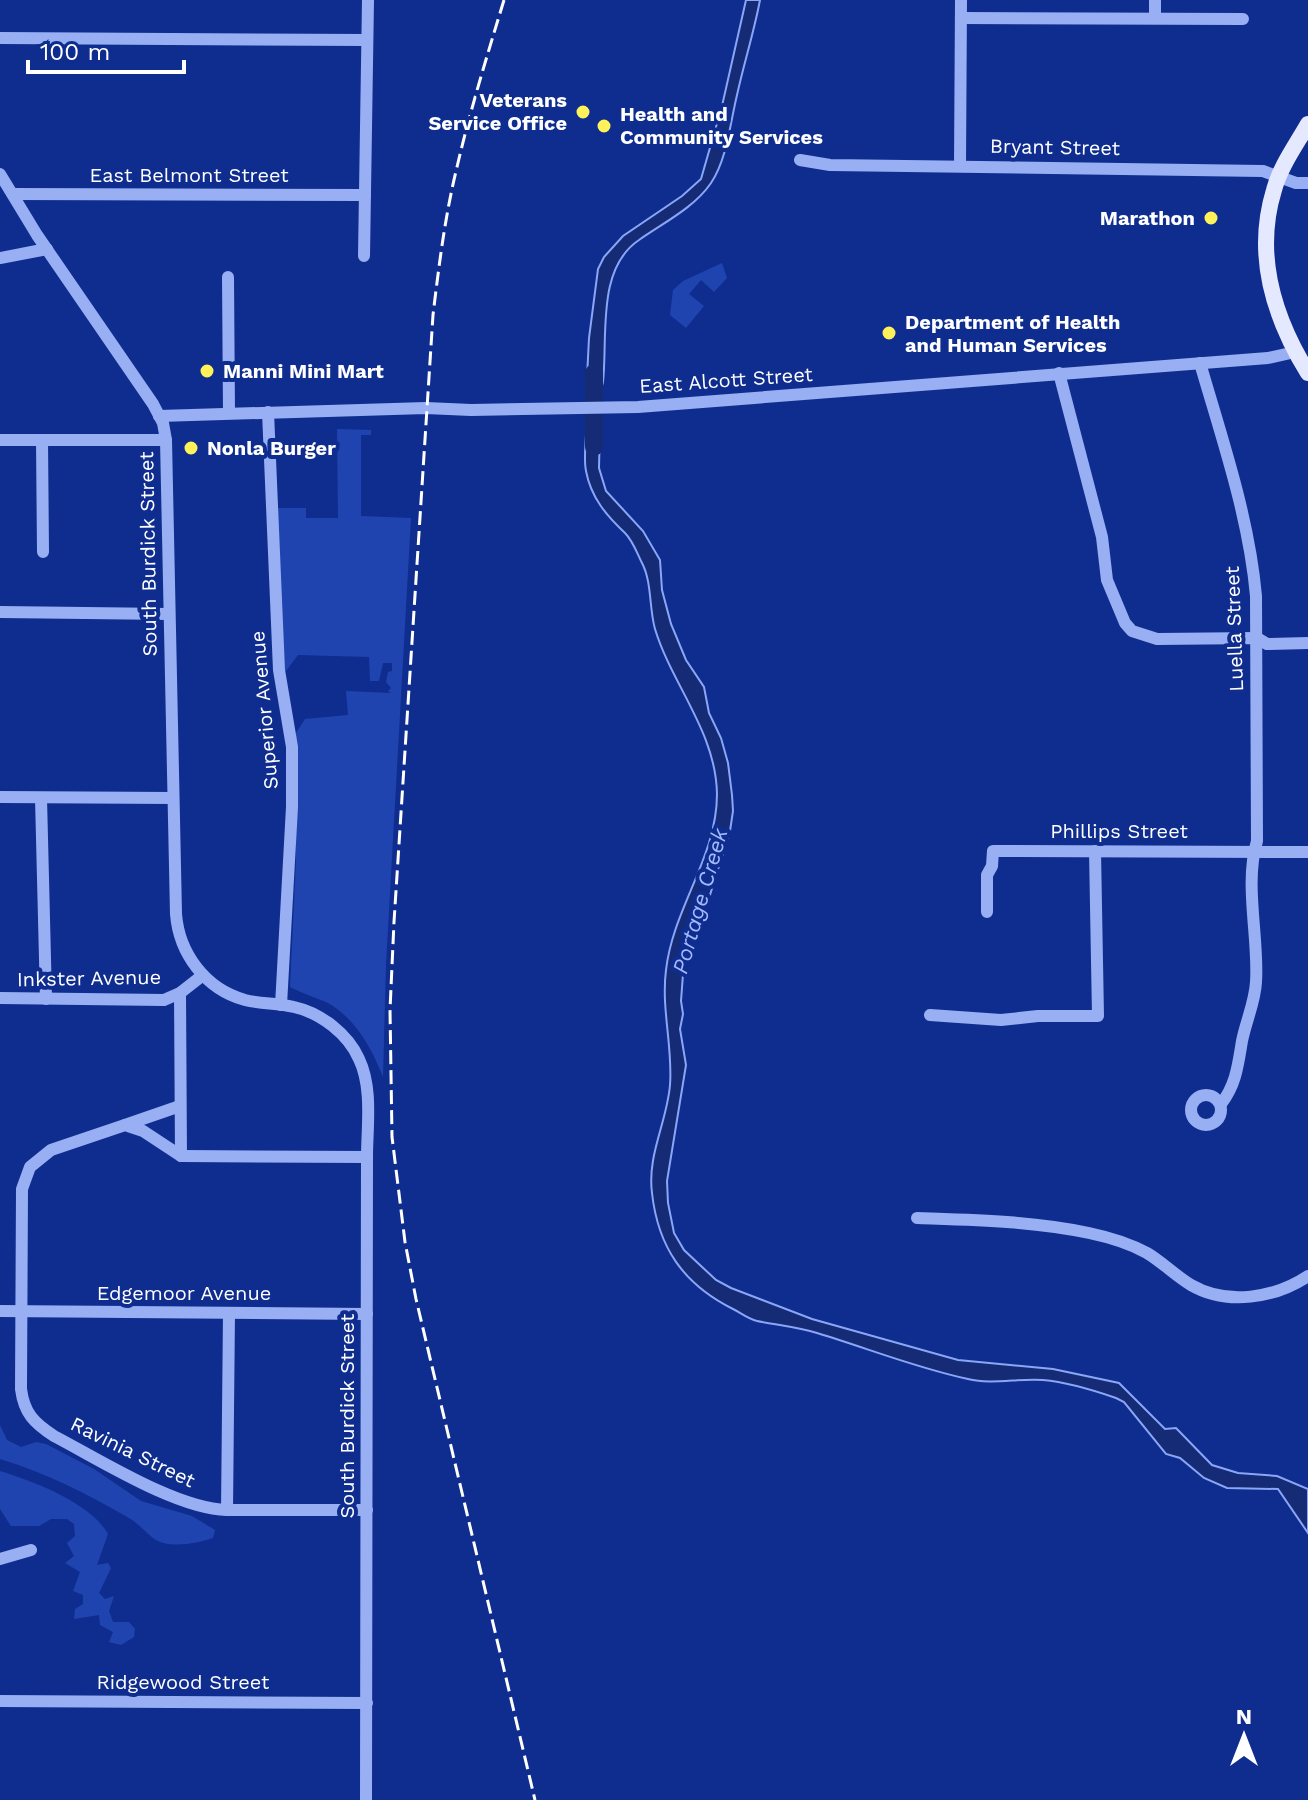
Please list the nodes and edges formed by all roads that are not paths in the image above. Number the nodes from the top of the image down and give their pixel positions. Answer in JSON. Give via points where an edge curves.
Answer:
{"nodes":[{"id":1,"x":368,"y":0,"type":"edge"},
{"id":2,"x":961,"y":0,"type":"edge"},
{"id":3,"x":1155,"y":0,"type":"edge"},
{"id":4,"x":961,"y":18,"type":"junction"},
{"id":5,"x":1155,"y":18,"type":"junction"},
{"id":6,"x":1243,"y":19,"type":"dead end"},
{"id":7,"x":0,"y":38,"type":"edge"},
{"id":8,"x":367,"y":40,"type":"junction"},
{"id":9,"x":1308,"y":124,"type":"edge"},
{"id":10,"x":800,"y":160,"type":"dead end"},
{"id":11,"x":960,"y":166,"type":"junction"},
{"id":12,"x":1279,"y":177,"type":"junction"},
{"id":13,"x":1,"y":179,"type":"edge"},
{"id":14,"x":1308,"y":183,"type":"edge"},
{"id":15,"x":13,"y":194,"type":"junction"},
{"id":16,"x":365,"y":195,"type":"junction"},
{"id":17,"x":47,"y":249,"type":"junction"},
{"id":18,"x":364,"y":256,"type":"dead end"},
{"id":19,"x":0,"y":258,"type":"edge"},
{"id":20,"x":228,"y":277,"type":"dead end"},
{"id":21,"x":1295,"y":352,"type":"junction"},
{"id":22,"x":1200,"y":363,"type":"junction"},
{"id":23,"x":1059,"y":373,"type":"junction"},
{"id":24,"x":1308,"y":373,"type":"edge"},
{"id":25,"x":268,"y":412,"type":"junction"},
{"id":26,"x":229,"y":413,"type":"junction"},
{"id":27,"x":159,"y":416,"type":"junction"},
{"id":28,"x":0,"y":440,"type":"edge"},
{"id":29,"x":42,"y":440,"type":"junction"},
{"id":30,"x":166,"y":440,"type":"junction"},
{"id":31,"x":43,"y":552,"type":"dead end"},
{"id":32,"x":0,"y":612,"type":"edge"},
{"id":33,"x":169,"y":614,"type":"junction"},
{"id":34,"x":1257,"y":638,"type":"junction"},
{"id":35,"x":1308,"y":643,"type":"edge"},
{"id":36,"x":0,"y":797,"type":"edge"},
{"id":37,"x":41,"y":798,"type":"junction"},
{"id":38,"x":173,"y":798,"type":"junction"},
{"id":39,"x":1095,"y":851,"type":"junction"},
{"id":40,"x":1253,"y":852,"type":"junction"},
{"id":41,"x":1308,"y":852,"type":"edge"},
{"id":42,"x":987,"y":912,"type":"dead end"},
{"id":43,"x":203,"y":975,"type":"junction"},
{"id":44,"x":180,"y":993,"type":"junction"},
{"id":45,"x":0,"y":998,"type":"edge"},
{"id":46,"x":46,"y":999,"type":"junction"},
{"id":47,"x":281,"y":1005,"type":"junction"},
{"id":48,"x":930,"y":1015,"type":"dead end"},
{"id":49,"x":1221,"y":1104,"type":"dead end"},
{"id":50,"x":180,"y":1106,"type":"junction"},
{"id":51,"x":125,"y":1125,"type":"junction"},
{"id":52,"x":181,"y":1156,"type":"junction"},
{"id":53,"x":367,"y":1157,"type":"junction"},
{"id":54,"x":917,"y":1218,"type":"dead end"},
{"id":55,"x":1308,"y":1276,"type":"edge"},
{"id":56,"x":0,"y":1311,"type":"edge"},
{"id":57,"x":22,"y":1312,"type":"junction"},
{"id":58,"x":229,"y":1313,"type":"junction"},
{"id":59,"x":367,"y":1314,"type":"junction"},
{"id":60,"x":227,"y":1510,"type":"junction"},
{"id":61,"x":367,"y":1510,"type":"junction"},
{"id":62,"x":31,"y":1550,"type":"dead end"},
{"id":63,"x":0,"y":1559,"type":"edge"},
{"id":64,"x":0,"y":1701,"type":"edge"},
{"id":65,"x":367,"y":1703,"type":"junction"},
{"id":66,"x":366,"y":1800,"type":"edge"}],
"edges":[{"from":1,"to":8,"type":"street"},
{"from":2,"to":4,"type":"street"},
{"from":3,"to":5,"type":"street"},
{"from":4,"to":5,"type":"street"},
{"from":4,"to":11,"type":"street"},
{"from":5,"to":6,"type":"street"},
{"from":7,"to":8,"type":"street"},
{"from":8,"to":16,"type":"street"},
{"from":9,"to":12,"type":"main road"},
{"from":10,"to":11,"type":"street","name":"Bryant Street"},
{"from":11,"to":12,"type":"street","name":"Bryant Street","via":[[1263,171]]},
{"from":12,"to":14,"type":"street","name":"Bryant Street"},
{"from":12,"to":21,"type":"main road","via":[[1266,232],[1267,263],[1271,292]]},
{"from":13,"to":15,"type":"street","name":"South Burdick Street"},
{"from":15,"to":16,"type":"street","name":"East Belmont Street"},
{"from":15,"to":17,"type":"street","name":"South Burdick Street"},
{"from":16,"to":18,"type":"street"},
{"from":17,"to":19,"type":"street"},
{"from":17,"to":27,"type":"street","name":"South Burdick Street"},
{"from":20,"to":26,"type":"street"},
{"from":21,"to":22,"type":"street","name":"East Alcott Street"},
{"from":21,"to":24,"type":"main road"},
{"from":22,"to":23,"type":"street","name":"East Alcott Street"},
{"from":22,"to":34,"type":"street","name":"Luella Street","via":[[1252,558]]},
{"from":23,"to":25,"type":"street","name":"East Alcott Street","via":[[585,409]]},
{"from":23,"to":34,"type":"street","via":[[1102,537],[1107,580],[1125,623],[1132,631],[1157,639]]},
{"from":25,"to":26,"type":"street","name":"East Alcott Street"},
{"from":25,"to":47,"type":"street","name":"Superior Avenue","via":[[279,670],[292,747]]},
{"from":26,"to":27,"type":"street","name":"East Alcott Street"},
{"from":27,"to":30,"type":"street","name":"South Burdick Street"},
{"from":28,"to":29,"type":"street"},
{"from":29,"to":30,"type":"street"},
{"from":29,"to":31,"type":"street"},
{"from":30,"to":33,"type":"street","name":"South Burdick Street"},
{"from":32,"to":33,"type":"street"},
{"from":33,"to":38,"type":"street","name":"South Burdick Street"},
{"from":34,"to":35,"type":"street","via":[[1267,644]]},
{"from":34,"to":40,"type":"street","name":"Luella Street"},
{"from":36,"to":37,"type":"street"},
{"from":37,"to":38,"type":"street"},
{"from":37,"to":46,"type":"street"},
{"from":38,"to":43,"type":"street","name":"South Burdick Street","via":[[177,929],[190,961]]},
{"from":39,"to":40,"type":"street","name":"Phillips Street"},
{"from":39,"to":42,"type":"street","name":"Phillips Street","via":[[993,851]]},
{"from":39,"to":48,"type":"street","via":[[1098,1016],[1001,1020]]},
{"from":40,"to":41,"type":"street","name":"Phillips Street"},
{"from":40,"to":49,"type":"street","name":"Luella Street","via":[[1256,983],[1236,1074]]},
{"from":43,"to":44,"type":"street","name":"Inkster Avenue"},
{"from":43,"to":47,"type":"street","via":[[234,996]]},
{"from":44,"to":46,"type":"street","name":"Inkster Avenue","via":[[164,1000]]},
{"from":44,"to":50,"type":"street"},
{"from":45,"to":46,"type":"street","name":"Inkster Avenue"},
{"from":47,"to":53,"type":"street","name":"South Burdick Street","via":[[319,1017],[360,1060]]},
{"from":50,"to":51,"type":"street"},
{"from":50,"to":52,"type":"street"},
{"from":51,"to":52,"type":"street"},
{"from":51,"to":57,"type":"street","via":[[51,1150],[30,1167],[22,1189]]},
{"from":52,"to":53,"type":"street"},
{"from":53,"to":59,"type":"street","name":"South Burdick Street"},
{"from":54,"to":55,"type":"street","via":[[996,1221],[1123,1242],[1188,1283],[1227,1298],[1285,1288]]},
{"from":56,"to":57,"type":"street","name":"Edgemoor Avenue"},
{"from":57,"to":58,"type":"street","name":"Edgemoor Avenue"},
{"from":57,"to":60,"type":"street","name":"Ravinia Street","via":[[21,1389],[30,1418],[54,1436],[170,1496]]},
{"from":58,"to":59,"type":"street","name":"Edgemoor Avenue"},
{"from":58,"to":60,"type":"street"},
{"from":59,"to":61,"type":"street","name":"South Burdick Street"},
{"from":60,"to":61,"type":"street","name":"Ravinia Street"},
{"from":61,"to":65,"type":"street","name":"South Burdick Street"},
{"from":62,"to":63,"type":"street"},
{"from":64,"to":65,"type":"street","name":"Ridgewood Street"},
{"from":65,"to":66,"type":"street","name":"South Burdick Street"}]}
